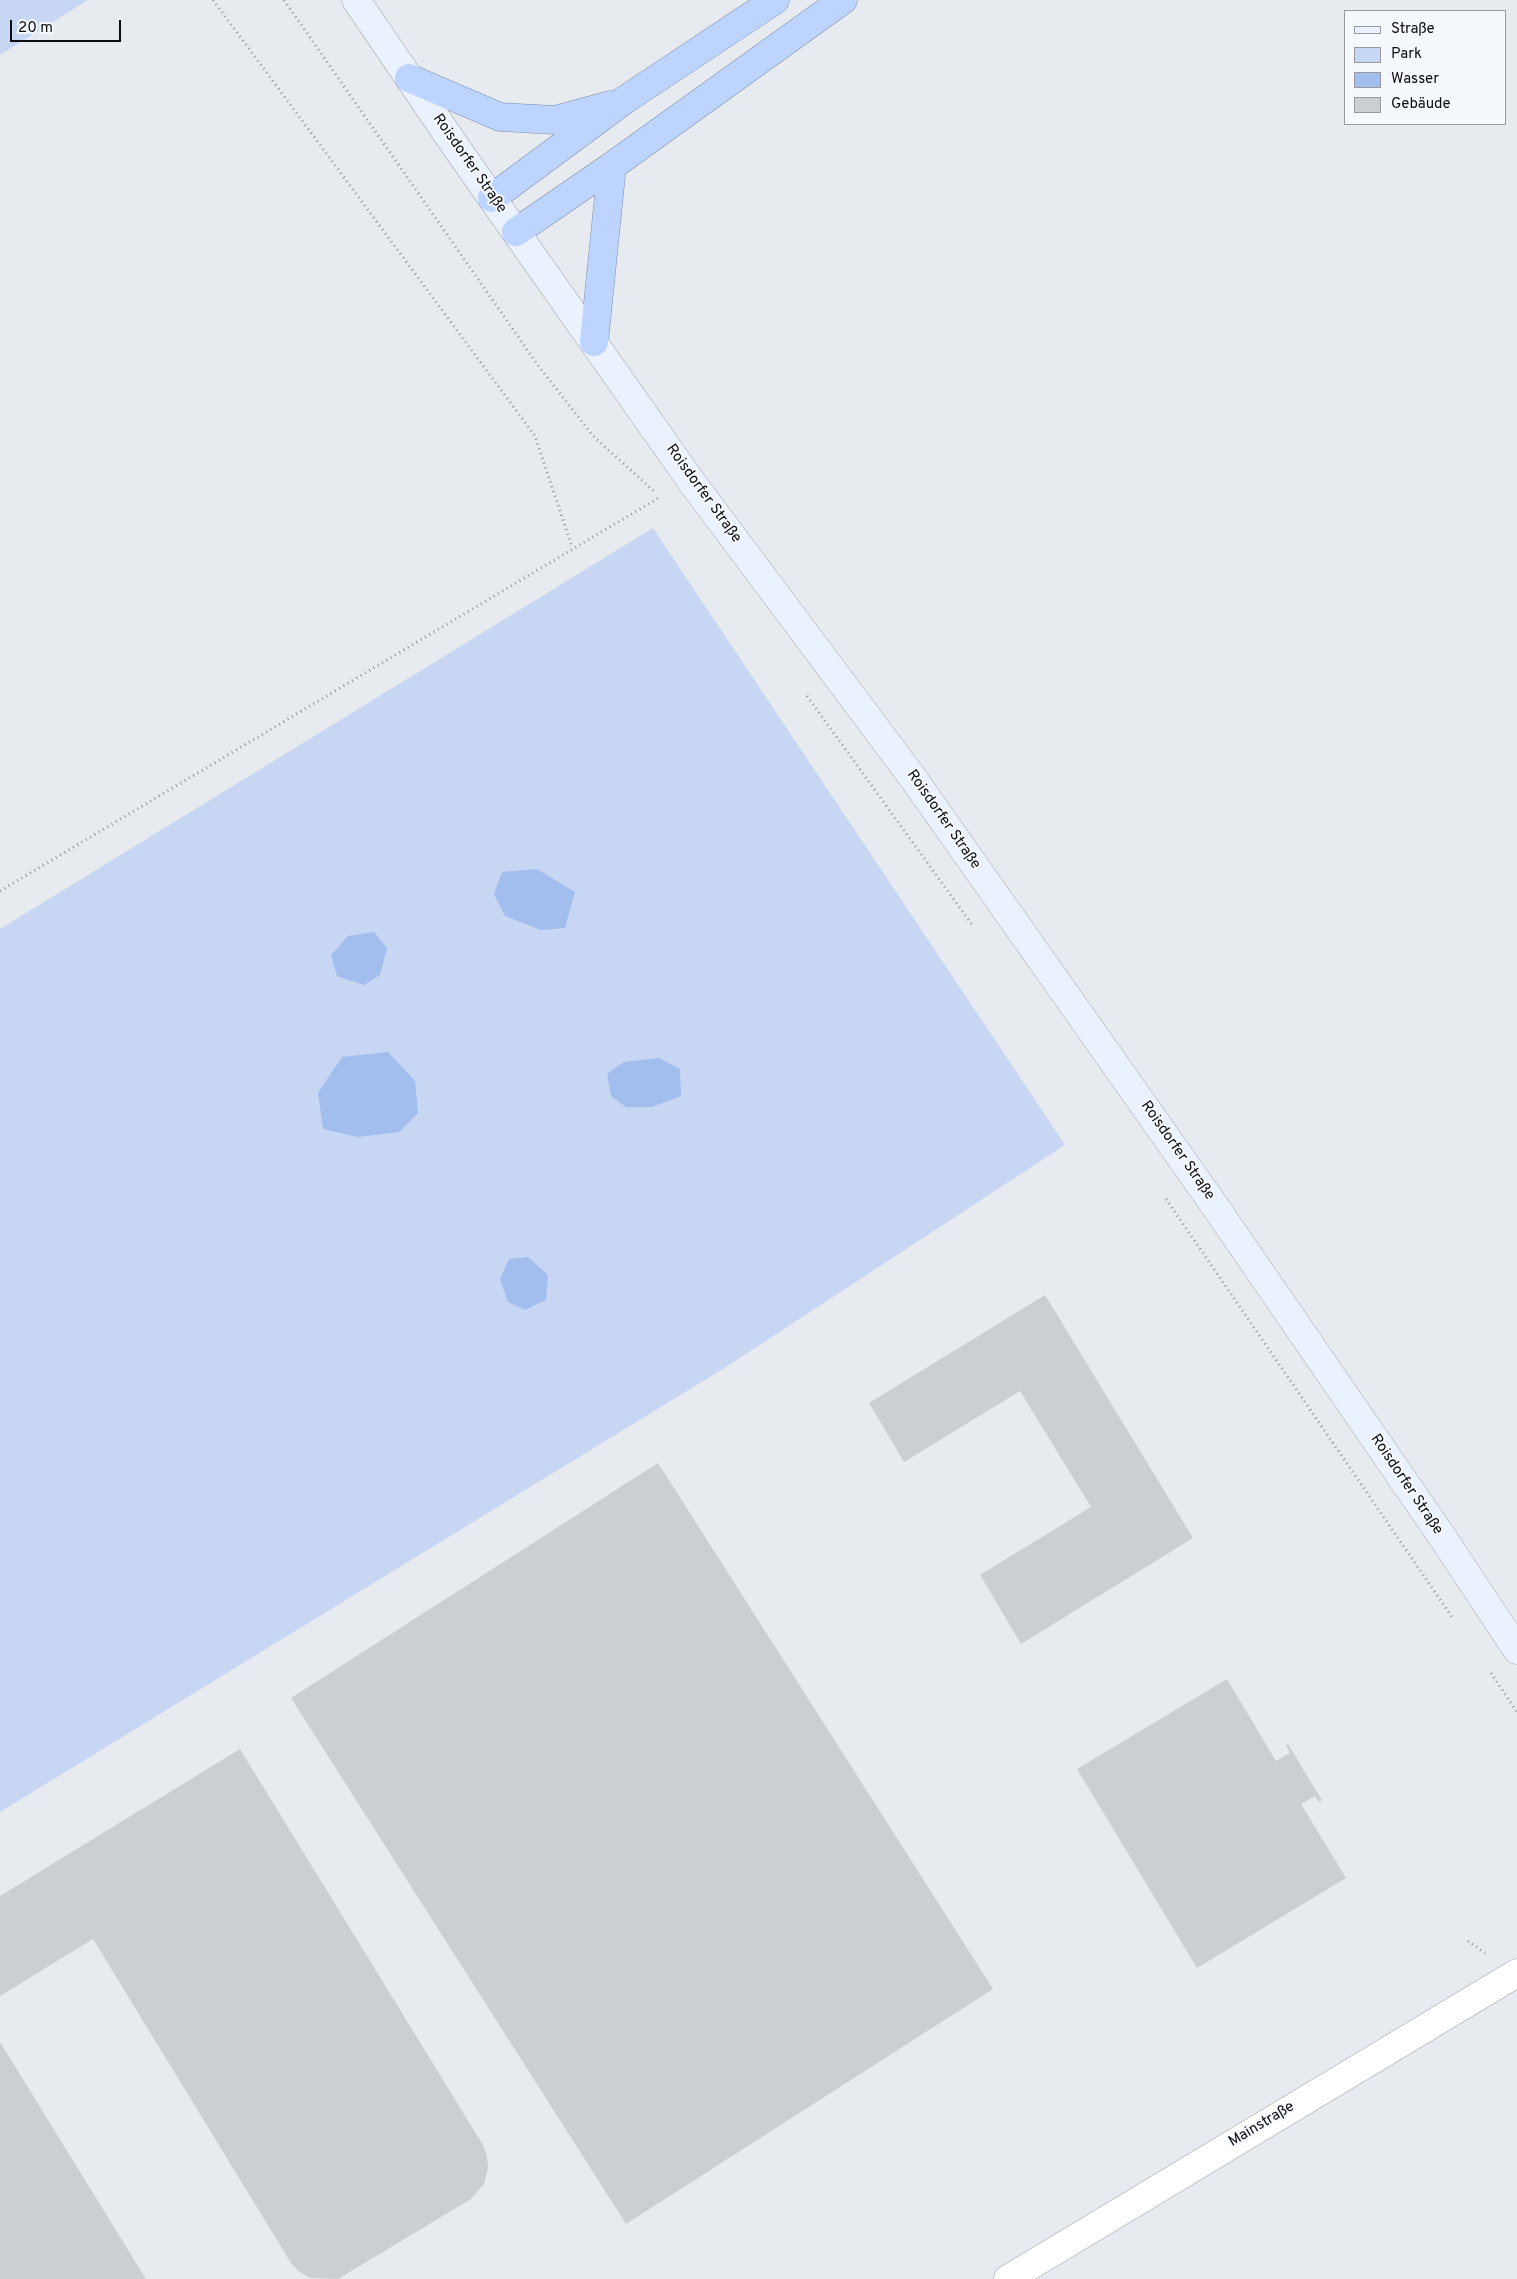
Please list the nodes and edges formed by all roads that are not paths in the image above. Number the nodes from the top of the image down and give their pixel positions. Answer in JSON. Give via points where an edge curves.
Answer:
{"nodes":[{"id":1,"x":356,"y":0,"type":"edge"},
{"id":2,"x":775,"y":0,"type":"edge"},
{"id":3,"x":843,"y":0,"type":"edge"},
{"id":4,"x":409,"y":78,"type":"junction"},
{"id":5,"x":623,"y":101,"type":"junction"},
{"id":6,"x":612,"y":166,"type":"junction"},
{"id":7,"x":492,"y":198,"type":"junction"},
{"id":8,"x":516,"y":232,"type":"junction"},
{"id":9,"x":594,"y":342,"type":"junction"},
{"id":10,"x":1517,"y":1650,"type":"edge"},
{"id":11,"x":1517,"y":1973,"type":"edge"},
{"id":12,"x":1008,"y":2279,"type":"edge"}],
"edges":[{"from":1,"to":4,"type":"main road","name":"Roisdorfer Straße"},
{"from":2,"to":5,"type":"highway"},
{"from":3,"to":6,"type":"highway"},
{"from":4,"to":5,"type":"highway","via":[[500,117],[555,120]]},
{"from":4,"to":7,"type":"main road","name":"Roisdorfer Straße"},
{"from":5,"to":7,"type":"highway"},
{"from":6,"to":8,"type":"highway"},
{"from":6,"to":9,"type":"highway"},
{"from":7,"to":8,"type":"main road","name":"Roisdorfer Straße"},
{"from":8,"to":9,"type":"main road","name":"Roisdorfer Straße"},
{"from":9,"to":10,"type":"main road","name":"Roisdorfer Straße","via":[[692,481],[913,778],[1212,1202]]},
{"from":11,"to":12,"type":"street","name":"Mainstraße"}]}
